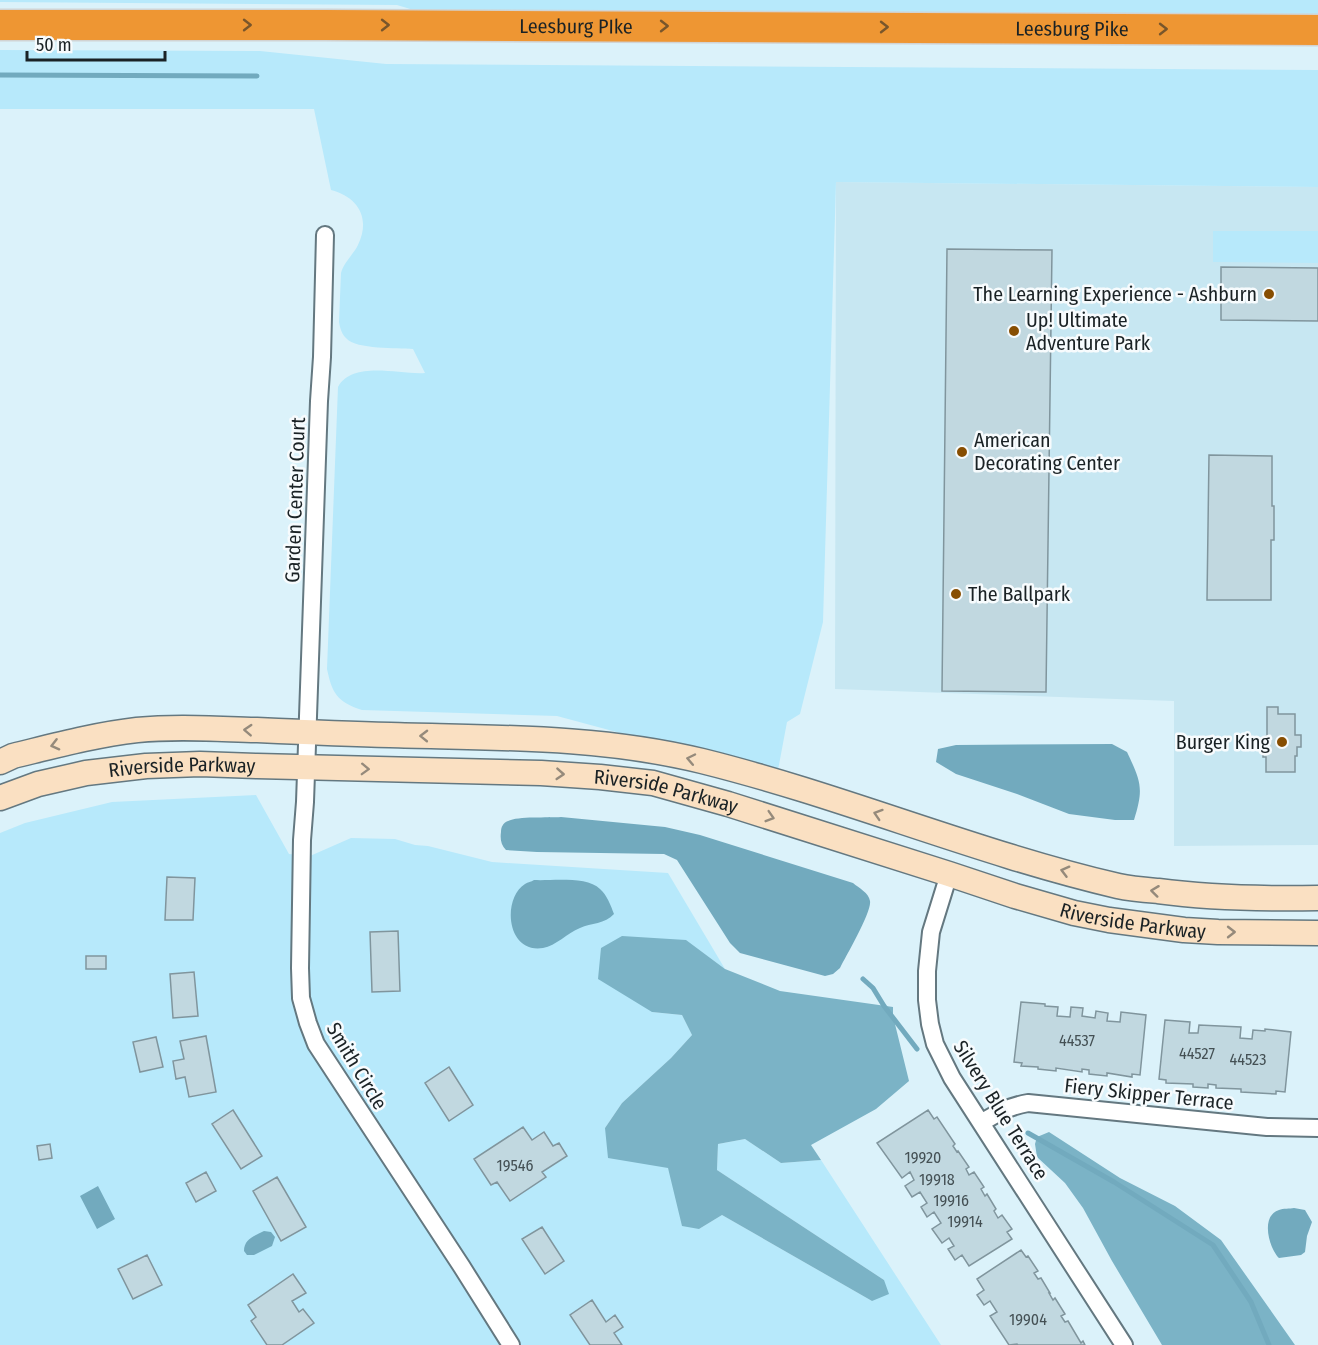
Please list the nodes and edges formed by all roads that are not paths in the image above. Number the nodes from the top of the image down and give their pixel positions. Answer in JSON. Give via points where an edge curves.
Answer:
{"nodes":[{"id":1,"x":0,"y":25,"type":"edge"},
{"id":2,"x":826,"y":27,"type":"joint"},
{"id":3,"x":1318,"y":30,"type":"edge"},
{"id":4,"x":325,"y":235,"type":"dead end"},
{"id":5,"x":307,"y":732,"type":"junction"},
{"id":6,"x":0,"y":762,"type":"edge"},
{"id":7,"x":306,"y":767,"type":"junction"},
{"id":8,"x":0,"y":798,"type":"edge"},
{"id":9,"x":949,"y":874,"type":"junction"},
{"id":10,"x":1318,"y":898,"type":"edge"},
{"id":11,"x":1318,"y":933,"type":"edge"},
{"id":12,"x":981,"y":1123,"type":"junction"},
{"id":13,"x":1318,"y":1128,"type":"edge"},
{"id":14,"x":511,"y":1345,"type":"edge"},
{"id":15,"x":1124,"y":1345,"type":"edge"}],
"edges":[{"from":1,"to":2,"type":"highway","name":"Leesburg PIke","one_way":true},
{"from":2,"to":3,"type":"highway","name":"Leesburg Pike","one_way":true},
{"from":4,"to":5,"type":"street","name":"Garden Center Court"},
{"from":5,"to":6,"type":"main road","name":"Riverside Parkway","one_way":true,"via":[[139,730],[75,741]]},
{"from":5,"to":7,"type":"street","name":"Garden Center Court"},
{"from":10,"to":5,"type":"main road","name":"Riverside Parkway","one_way":true,"via":[[1187,895],[1121,886],[948,837],[727,767],[631,747],[527,738]]},
{"from":7,"to":8,"type":"main road","name":"Riverside Parkway","via":[[146,766],[86,773]]},
{"from":7,"to":9,"type":"main road","name":"Riverside Parkway","one_way":true,"via":[[541,773],[653,783]]},
{"from":7,"to":14,"type":"street","name":"Smith Circle","via":[[300,968],[301,998],[308,1023],[327,1062]]},
{"from":9,"to":11,"type":"main road","name":"Riverside Parkway","one_way":true,"via":[[1064,910],[1120,921],[1184,930]]},
{"from":9,"to":12,"type":"street","name":"Silvery Blue Terrace","via":[[931,932],[927,971],[930,1024],[952,1078]]},
{"from":12,"to":13,"type":"street","name":"Fiery Skipper Terrace","via":[[1000,1111],[1028,1102],[1267,1127]]},
{"from":12,"to":15,"type":"street","name":"Silvery Blue Terrace"}]}
